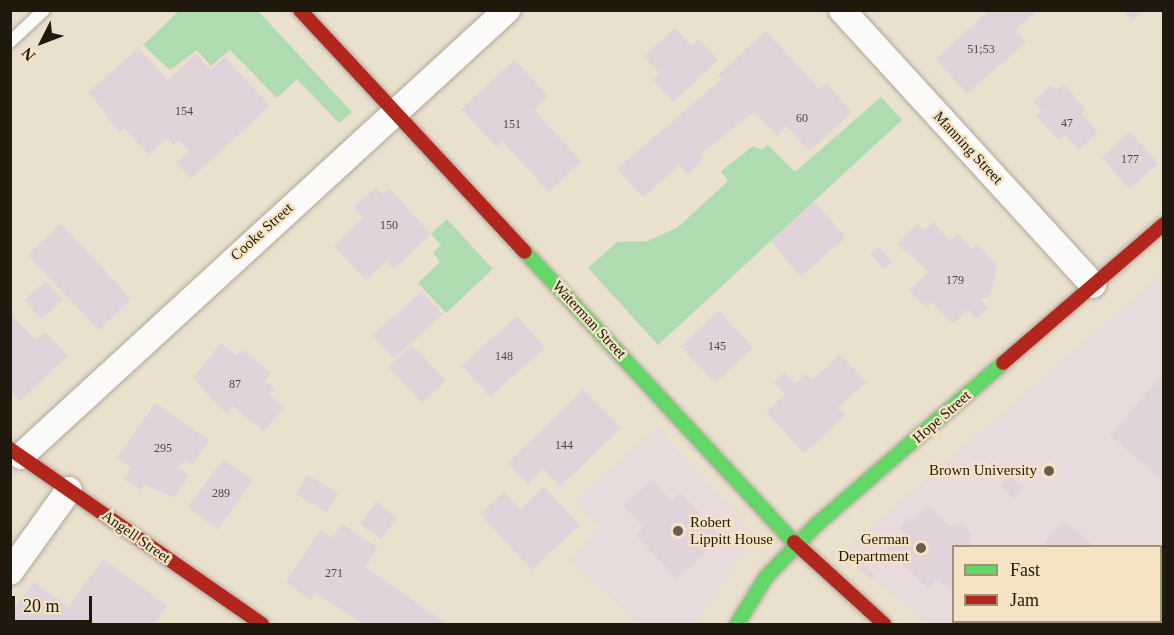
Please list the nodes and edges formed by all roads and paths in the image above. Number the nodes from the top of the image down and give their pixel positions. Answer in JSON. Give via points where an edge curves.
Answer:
{"nodes":[{"id":1,"x":44,"y":10,"type":"edge"},
{"id":2,"x":300,"y":10,"type":"edge"},
{"id":3,"x":507,"y":10,"type":"edge"},
{"id":4,"x":842,"y":10,"type":"edge"},
{"id":5,"x":10,"y":42,"type":"edge"},
{"id":6,"x":396,"y":113,"type":"junction"},
{"id":7,"x":1164,"y":224,"type":"edge"},
{"id":8,"x":1093,"y":285,"type":"junction"},
{"id":9,"x":16,"y":453,"type":"edge"},
{"id":10,"x":69,"y":490,"type":"junction"},
{"id":11,"x":796,"y":544,"type":"junction"},
{"id":12,"x":10,"y":572,"type":"edge"},
{"id":13,"x":262,"y":624,"type":"edge"},
{"id":14,"x":737,"y":624,"type":"edge"},
{"id":15,"x":884,"y":624,"type":"edge"}],
"edges":[{"from":1,"to":5,"type":"lane"},
{"from":2,"to":6,"type":"main road","name":"Waterman Street"},
{"from":3,"to":6,"type":"street","name":"Cooke Street"},
{"from":4,"to":8,"type":"street","name":"Manning Street"},
{"from":6,"to":9,"type":"street","name":"Cooke Street"},
{"from":6,"to":11,"type":"main road","name":"Waterman Street"},
{"from":7,"to":8,"type":"main road","name":"Hope Street"},
{"from":8,"to":11,"type":"main road","name":"Hope Street"},
{"from":9,"to":10,"type":"main road","name":"Angell Street"},
{"from":10,"to":12,"type":"street"},
{"from":10,"to":13,"type":"main road","name":"Angell Street"},
{"from":11,"to":14,"type":"main road","name":"Hope Street","via":[[766,577]]},
{"from":11,"to":15,"type":"main road","name":"Waterman Street"}]}
